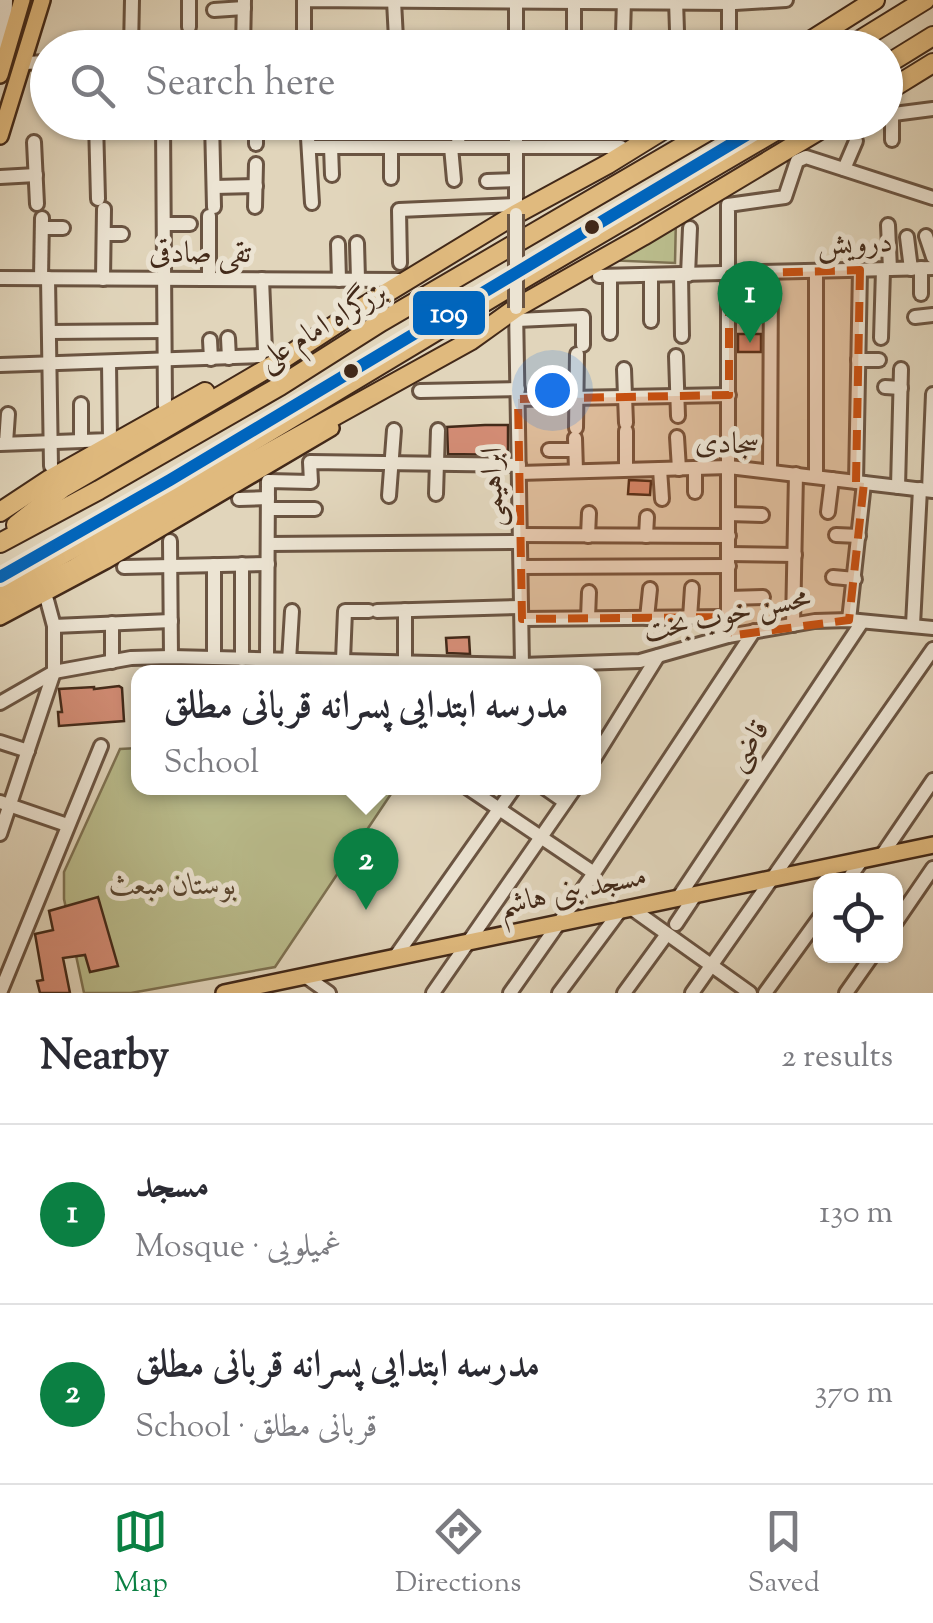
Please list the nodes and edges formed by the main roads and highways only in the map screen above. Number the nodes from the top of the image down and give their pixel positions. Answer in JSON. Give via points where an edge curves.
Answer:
{"nodes":[{"id":1,"x":22,"y":0,"type":"edge"},
{"id":2,"x":42,"y":0,"type":"edge"},
{"id":3,"x":875,"y":0,"type":"edge"},
{"id":4,"x":925,"y":0,"type":"edge"},
{"id":5,"x":33,"y":30,"type":"edge"},
{"id":6,"x":828,"y":30,"type":"edge"},
{"id":7,"x":876,"y":30,"type":"edge"},
{"id":8,"x":933,"y":36,"type":"edge"},
{"id":9,"x":30,"y":42,"type":"edge"},
{"id":10,"x":903,"y":55,"type":"edge"},
{"id":11,"x":933,"y":63,"type":"edge"},
{"id":12,"x":2,"y":69,"type":"edge"},
{"id":13,"x":903,"y":82,"type":"edge"},
{"id":14,"x":0,"y":136,"type":"edge"},
{"id":15,"x":647,"y":140,"type":"edge"},
{"id":16,"x":693,"y":140,"type":"edge"},
{"id":17,"x":760,"y":140,"type":"edge"},
{"id":18,"x":803,"y":140,"type":"edge"},
{"id":19,"x":355,"y":312,"type":"junction"},
{"id":20,"x":384,"y":388,"type":"junction"},
{"id":21,"x":0,"y":512,"type":"edge"},
{"id":22,"x":0,"y":540,"type":"edge"},
{"id":23,"x":0,"y":589,"type":"edge"},
{"id":24,"x":0,"y":604,"type":"edge"},
{"id":25,"x":0,"y":617,"type":"edge"},
{"id":26,"x":933,"y":845,"type":"edge"},
{"id":27,"x":316,"y":987,"type":"edge"},
{"id":28,"x":267,"y":988,"type":"edge"},
{"id":29,"x":224,"y":993,"type":"edge"}],
"edges":[{"from":1,"to":12,"type":"main road"},
{"from":2,"to":5,"type":"main road"},
{"from":3,"to":6,"type":"highway"},
{"from":4,"to":7,"type":"highway"},
{"from":8,"to":10,"type":"highway"},
{"from":9,"to":14,"type":"main road"},
{"from":11,"to":13,"type":"highway"},
{"from":15,"to":19,"type":"highway","via":[[516,210]]},
{"from":16,"to":22,"type":"highway","name":"بزرگراه امام علی","via":[[280,386]]},
{"from":17,"to":23,"type":"highway","name":"بزرگراه امام علی"},
{"from":18,"to":20,"type":"highway"},
{"from":19,"to":21,"type":"highway"},
{"from":19,"to":22,"type":"highway","via":[[63,488]]},
{"from":20,"to":24,"type":"highway","via":[[75,568]]},
{"from":20,"to":25,"type":"main road","via":[[335,425]]},
{"from":26,"to":27,"type":"main road","name":"مسجد بنی هاشم","via":[[395,957]]},
{"from":27,"to":28,"type":"main road","name":"مسجد بنی هاشم"},
{"from":28,"to":29,"type":"main road","name":"مسجد بنی هاشم"}]}
